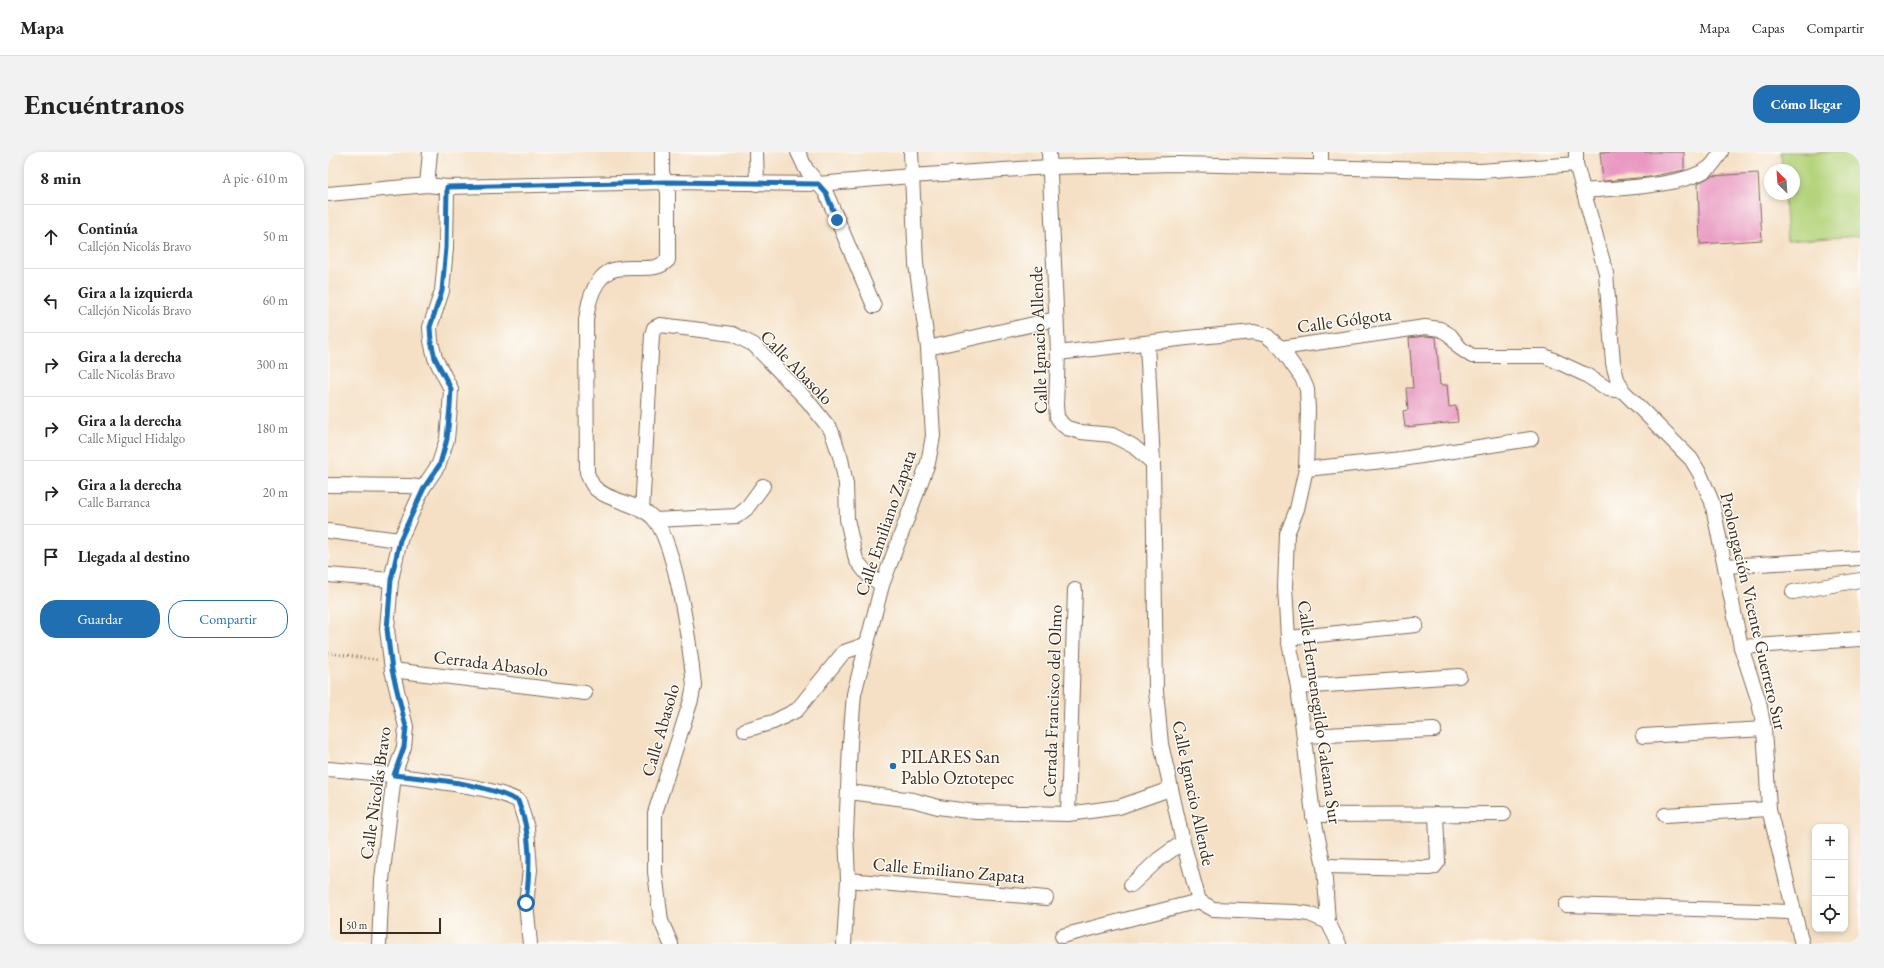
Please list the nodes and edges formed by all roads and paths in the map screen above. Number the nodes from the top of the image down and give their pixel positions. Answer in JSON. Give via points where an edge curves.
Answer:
{"nodes":[{"id":1,"x":430,"y":152,"type":"edge"},
{"id":2,"x":662,"y":152,"type":"edge"},
{"id":3,"x":756,"y":152,"type":"edge"},
{"id":4,"x":798,"y":152,"type":"edge"},
{"id":5,"x":911,"y":152,"type":"edge"},
{"id":6,"x":1049,"y":152,"type":"edge"},
{"id":7,"x":1321,"y":152,"type":"edge"},
{"id":8,"x":1721,"y":152,"type":"edge"},
{"id":9,"x":1576,"y":158,"type":"edge"},
{"id":10,"x":1049,"y":167,"type":"junction"},
{"id":11,"x":1321,"y":167,"type":"junction"},
{"id":12,"x":911,"y":176,"type":"junction"},
{"id":13,"x":665,"y":182,"type":"junction"},
{"id":14,"x":757,"y":184,"type":"junction"},
{"id":15,"x":818,"y":184,"type":"junction"},
{"id":16,"x":427,"y":185,"type":"junction"},
{"id":17,"x":447,"y":187,"type":"junction"},
{"id":18,"x":1584,"y":191,"type":"junction"},
{"id":19,"x":328,"y":194,"type":"edge"},
{"id":20,"x":874,"y":306,"type":"dead end"},
{"id":21,"x":1056,"y":319,"type":"junction"},
{"id":22,"x":1148,"y":343,"type":"junction"},
{"id":23,"x":928,"y":348,"type":"junction"},
{"id":24,"x":1281,"y":348,"type":"junction"},
{"id":25,"x":1058,"y":353,"type":"junction"},
{"id":26,"x":1623,"y":391,"type":"junction"},
{"id":27,"x":1531,"y":439,"type":"dead end"},
{"id":28,"x":1153,"y":463,"type":"junction"},
{"id":29,"x":1306,"y":469,"type":"junction"},
{"id":30,"x":328,"y":485,"type":"edge"},
{"id":31,"x":763,"y":486,"type":"dead end"},
{"id":32,"x":424,"y":488,"type":"junction"},
{"id":33,"x":642,"y":511,"type":"junction"},
{"id":34,"x":655,"y":520,"type":"junction"},
{"id":35,"x":328,"y":531,"type":"edge"},
{"id":36,"x":400,"y":540,"type":"junction"},
{"id":37,"x":1860,"y":558,"type":"edge"},
{"id":38,"x":1838,"y":560,"type":"junction"},
{"id":39,"x":1725,"y":566,"type":"junction"},
{"id":40,"x":328,"y":575,"type":"edge"},
{"id":41,"x":1860,"y":576,"type":"edge"},
{"id":42,"x":391,"y":580,"type":"junction"},
{"id":43,"x":1860,"y":580,"type":"edge"},
{"id":44,"x":882,"y":585,"type":"junction"},
{"id":45,"x":1075,"y":590,"type":"dead end"},
{"id":46,"x":1794,"y":592,"type":"dead end"},
{"id":47,"x":1416,"y":626,"type":"dead end"},
{"id":48,"x":1288,"y":638,"type":"junction"},
{"id":49,"x":1860,"y":638,"type":"edge"},
{"id":50,"x":867,"y":644,"type":"junction"},
{"id":51,"x":1741,"y":646,"type":"junction"},
{"id":52,"x":328,"y":653,"type":"edge"},
{"id":53,"x":392,"y":666,"type":"junction"},
{"id":54,"x":1459,"y":676,"type":"dead end"},
{"id":55,"x":1298,"y":687,"type":"junction"},
{"id":56,"x":585,"y":693,"type":"dead end"},
{"id":57,"x":745,"y":730,"type":"dead end"},
{"id":58,"x":1434,"y":730,"type":"dead end"},
{"id":59,"x":1764,"y":730,"type":"junction"},
{"id":60,"x":1304,"y":736,"type":"junction"},
{"id":61,"x":1643,"y":736,"type":"dead end"},
{"id":62,"x":328,"y":769,"type":"edge"},
{"id":63,"x":394,"y":775,"type":"junction"},
{"id":64,"x":1170,"y":789,"type":"junction"},
{"id":65,"x":849,"y":792,"type":"junction"},
{"id":66,"x":1769,"y":809,"type":"junction"},
{"id":67,"x":1068,"y":814,"type":"junction"},
{"id":68,"x":1436,"y":814,"type":"junction"},
{"id":69,"x":1504,"y":814,"type":"dead end"},
{"id":70,"x":1313,"y":815,"type":"junction"},
{"id":71,"x":1665,"y":815,"type":"dead end"},
{"id":72,"x":1183,"y":842,"type":"junction"},
{"id":73,"x":1324,"y":866,"type":"junction"},
{"id":74,"x":848,"y":880,"type":"junction"},
{"id":75,"x":1131,"y":885,"type":"dead end"},
{"id":76,"x":1046,"y":898,"type":"dead end"},
{"id":77,"x":1199,"y":901,"type":"junction"},
{"id":78,"x":1566,"y":905,"type":"dead end"},
{"id":79,"x":1793,"y":912,"type":"junction"},
{"id":80,"x":1328,"y":922,"type":"junction"},
{"id":81,"x":1062,"y":936,"type":"dead end"},
{"id":82,"x":379,"y":944,"type":"edge"},
{"id":83,"x":530,"y":944,"type":"edge"},
{"id":84,"x":671,"y":944,"type":"edge"},
{"id":85,"x":844,"y":944,"type":"edge"},
{"id":86,"x":1340,"y":944,"type":"edge"},
{"id":87,"x":1802,"y":944,"type":"edge"}],
"edges":[{"from":1,"to":16,"type":"street"},
{"from":2,"to":13,"type":"street","name":"Calle Abasolo"},
{"from":3,"to":14,"type":"street"},
{"from":4,"to":15,"type":"street","via":[[806,169]]},
{"from":5,"to":12,"type":"street","name":"Calle Emiliano Zapata"},
{"from":6,"to":10,"type":"street","name":"Calle Ignacio Allende"},
{"from":7,"to":11,"type":"street"},
{"from":8,"to":18,"type":"street","via":[[1711,166],[1695,176],[1678,181]]},
{"from":9,"to":11,"type":"street","via":[[1481,171]]},
{"from":9,"to":18,"type":"street","name":"Prolongación Vicente Guerrero Sur"},
{"from":10,"to":11,"type":"street","via":[[1176,164]]},
{"from":10,"to":12,"type":"street"},
{"from":10,"to":21,"type":"street","name":"Calle Ignacio Allende"},
{"from":12,"to":15,"type":"street"},
{"from":12,"to":23,"type":"street","name":"Calle Emiliano Zapata","via":[[916,264]]},
{"from":13,"to":14,"type":"street"},
{"from":13,"to":17,"type":"street"},
{"from":13,"to":33,"type":"street","name":"Calle Abasolo","via":[[668,192],[668,260],[662,266],[624,268],[610,272],[592,293],[586,320],[586,474],[593,486],[602,493]]},
{"from":14,"to":15,"type":"street"},
{"from":15,"to":20,"type":"street","via":[[826,193]]},
{"from":16,"to":17,"type":"street"},
{"from":16,"to":19,"type":"street"},
{"from":17,"to":32,"type":"street","name":"Calle Nicolás Bravo","via":[[442,291],[430,327],[435,358],[451,389],[450,407],[447,439],[440,464]]},
{"from":18,"to":26,"type":"street","name":"Prolongación Vicente Guerrero Sur","via":[[1606,273],[1613,363]]},
{"from":21,"to":23,"type":"street"},
{"from":21,"to":25,"type":"street","name":"Calle Ignacio Allende"},
{"from":22,"to":24,"type":"street","name":"Calle Gólgota","via":[[1254,332],[1266,335]]},
{"from":22,"to":25,"type":"street","name":"Calle Gólgota"},
{"from":22,"to":28,"type":"street","name":"Calle Ignacio Allende"},
{"from":23,"to":44,"type":"street","name":"Calle Emiliano Zapata","via":[[933,436],[928,463]]},
{"from":24,"to":26,"type":"street","name":"Calle Gólgota","via":[[1425,327],[1440,329],[1450,335],[1460,348],[1472,356],[1546,356],[1586,375],[1608,389]]},
{"from":24,"to":29,"type":"street","name":"Calle Hermenegildo Galeana Sur","via":[[1302,378],[1306,389]]},
{"from":25,"to":28,"type":"street","name":"Calle Ignacio Allende","via":[[1056,405],[1057,418],[1062,424],[1081,432],[1112,434],[1133,446]]},
{"from":26,"to":39,"type":"street","name":"Prolongación Vicente Guerrero Sur","via":[[1691,459],[1700,474],[1712,502]]},
{"from":27,"to":29,"type":"street","via":[[1402,459]]},
{"from":28,"to":64,"type":"street","name":"Calle Ignacio Allende","via":[[1156,691],[1161,744]]},
{"from":29,"to":48,"type":"street","name":"Calle Hermenegildo Galeana Sur","via":[[1297,509],[1287,534],[1285,587]]},
{"from":30,"to":32,"type":"street"},
{"from":31,"to":34,"type":"street","via":[[746,509],[737,516]]},
{"from":32,"to":36,"type":"street","name":"Calle Nicolás Bravo"},
{"from":33,"to":34,"type":"street","name":"Calle Abasolo"},
{"from":33,"to":44,"type":"street","name":"Calle Abasolo","via":[[654,328],[660,325],[733,334],[754,345],[807,400],[830,430],[844,471],[847,519],[856,560],[869,576]]},
{"from":34,"to":84,"type":"street","name":"Calle Abasolo","via":[[669,548],[680,595],[694,685],[692,700],[655,813],[656,872],[661,921]]},
{"from":35,"to":36,"type":"street"},
{"from":36,"to":42,"type":"street","name":"Calle Nicolás Bravo"},
{"from":37,"to":38,"type":"street"},
{"from":38,"to":39,"type":"street"},
{"from":38,"to":41,"type":"street"},
{"from":39,"to":51,"type":"street","name":"Prolongación Vicente Guerrero Sur"},
{"from":40,"to":42,"type":"street"},
{"from":42,"to":53,"type":"street","name":"Calle Nicolás Bravo","via":[[387,629]]},
{"from":43,"to":46,"type":"street"},
{"from":44,"to":50,"type":"street","name":"Calle Emiliano Zapata"},
{"from":45,"to":67,"type":"street","name":"Cerrada Francisco del Olmo"},
{"from":47,"to":48,"type":"street"},
{"from":48,"to":55,"type":"street","name":"Calle Hermenegildo Galeana Sur"},
{"from":49,"to":51,"type":"street"},
{"from":50,"to":57,"type":"street","via":[[844,652],[797,710],[772,722]]},
{"from":50,"to":65,"type":"street","name":"Calle Emiliano Zapata","via":[[854,694]]},
{"from":51,"to":59,"type":"street","name":"Prolongación Vicente Guerrero Sur","via":[[1759,702]]},
{"from":52,"to":53,"type":"path"},
{"from":53,"to":56,"type":"street","name":"Cerrada Abasolo"},
{"from":53,"to":63,"type":"street","name":"Calle Nicolás Bravo","via":[[406,727],[404,747]]},
{"from":54,"to":55,"type":"street"},
{"from":55,"to":60,"type":"street","name":"Calle Hermenegildo Galeana Sur"},
{"from":58,"to":60,"type":"street"},
{"from":59,"to":61,"type":"street"},
{"from":59,"to":66,"type":"street","name":"Prolongación Vicente Guerrero Sur"},
{"from":60,"to":70,"type":"street","name":"Calle Hermenegildo Galeana Sur"},
{"from":62,"to":63,"type":"street"},
{"from":63,"to":82,"type":"street","name":"Calle Nicolás Bravo","via":[[382,880]]},
{"from":63,"to":83,"type":"street","via":[[481,788],[503,793],[518,801],[527,828],[530,870],[526,903]]},
{"from":64,"to":67,"type":"street","via":[[1119,807]]},
{"from":64,"to":72,"type":"street","name":"Calle Ignacio Allende"},
{"from":65,"to":67,"type":"street","via":[[913,800],[938,807],[976,812]]},
{"from":65,"to":74,"type":"street","name":"Calle Emiliano Zapata","via":[[846,834]]},
{"from":66,"to":71,"type":"street"},
{"from":66,"to":79,"type":"street","name":"Prolongación Vicente Guerrero Sur"},
{"from":68,"to":69,"type":"street"},
{"from":68,"to":70,"type":"street"},
{"from":68,"to":73,"type":"street","via":[[1438,862],[1434,867]]},
{"from":70,"to":73,"type":"street","name":"Calle Hermenegildo Galeana Sur"},
{"from":72,"to":75,"type":"street","via":[[1159,859]]},
{"from":72,"to":77,"type":"street","name":"Calle Ignacio Allende"},
{"from":73,"to":80,"type":"street","name":"Calle Hermenegildo Galeana Sur"},
{"from":74,"to":76,"type":"street","name":"Calle Emiliano Zapata"},
{"from":74,"to":85,"type":"street","name":"Calle Emiliano Zapata"},
{"from":77,"to":80,"type":"street","via":[[1213,909],[1294,912],[1309,914]]},
{"from":77,"to":81,"type":"street"},
{"from":78,"to":79,"type":"street"},
{"from":79,"to":87,"type":"street","name":"Prolongación Vicente Guerrero Sur"},
{"from":80,"to":86,"type":"street","name":"Calle Hermenegildo Galeana Sur"}]}
